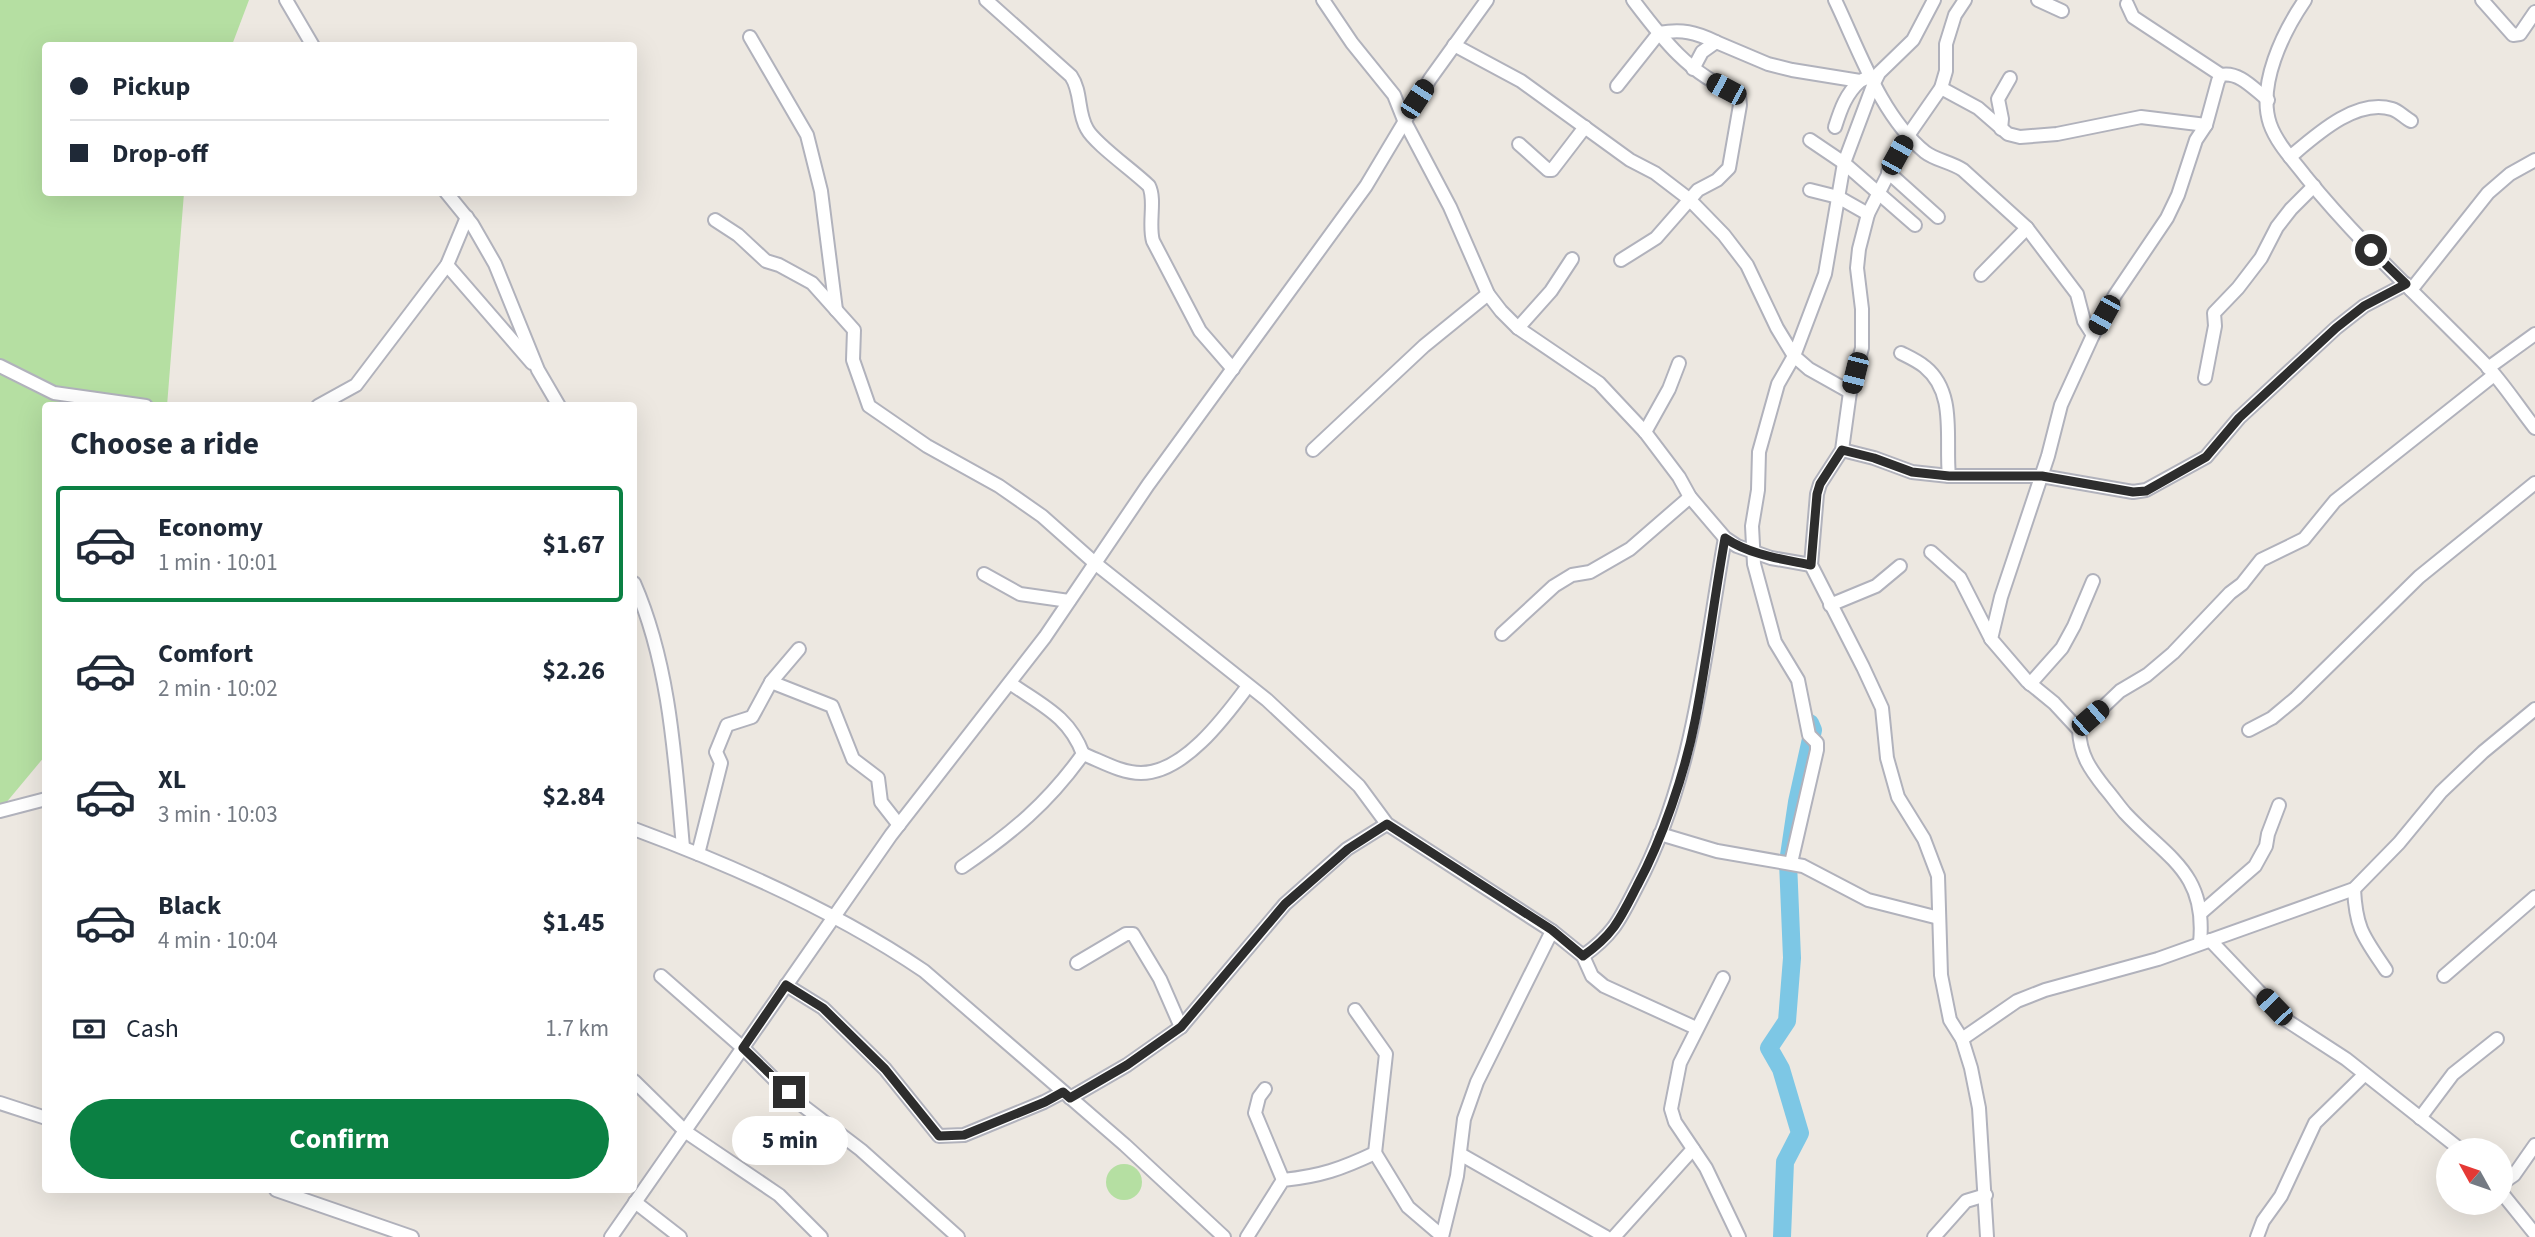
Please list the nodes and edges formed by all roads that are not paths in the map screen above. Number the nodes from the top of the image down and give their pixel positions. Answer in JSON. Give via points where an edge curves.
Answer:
{"nodes":[{"id":1,"x":286,"y":0,"type":"edge"},
{"id":2,"x":986,"y":0,"type":"edge"},
{"id":3,"x":1323,"y":0,"type":"edge"},
{"id":4,"x":1487,"y":0,"type":"edge"},
{"id":5,"x":1633,"y":0,"type":"edge"},
{"id":6,"x":1835,"y":0,"type":"edge"},
{"id":7,"x":1934,"y":0,"type":"edge"},
{"id":8,"x":1965,"y":0,"type":"edge"},
{"id":9,"x":2038,"y":0,"type":"edge"},
{"id":10,"x":2305,"y":0,"type":"edge"},
{"id":11,"x":2482,"y":0,"type":"edge"},
{"id":12,"x":2127,"y":4,"type":"dead end"},
{"id":13,"x":2062,"y":11,"type":"dead end"},
{"id":14,"x":2535,"y":12,"type":"edge"},
{"id":15,"x":1659,"y":33,"type":"junction"},
{"id":16,"x":750,"y":37,"type":"dead end"},
{"id":17,"x":311,"y":42,"type":"edge"},
{"id":18,"x":1716,"y":42,"type":"junction"},
{"id":19,"x":1454,"y":45,"type":"junction"},
{"id":20,"x":1693,"y":69,"type":"junction"},
{"id":21,"x":2221,"y":75,"type":"junction"},
{"id":22,"x":2010,"y":78,"type":"dead end"},
{"id":23,"x":1868,"y":80,"type":"junction"},
{"id":24,"x":1617,"y":86,"type":"dead end"},
{"id":25,"x":1941,"y":88,"type":"junction"},
{"id":26,"x":2267,"y":100,"type":"junction"},
{"id":27,"x":1404,"y":120,"type":"junction"},
{"id":28,"x":2411,"y":121,"type":"dead end"},
{"id":29,"x":2206,"y":125,"type":"junction"},
{"id":30,"x":1585,"y":127,"type":"junction"},
{"id":31,"x":1835,"y":127,"type":"dead end"},
{"id":32,"x":2001,"y":129,"type":"junction"},
{"id":33,"x":1907,"y":136,"type":"junction"},
{"id":34,"x":1810,"y":140,"type":"dead end"},
{"id":35,"x":1519,"y":144,"type":"dead end"},
{"id":36,"x":2290,"y":157,"type":"junction"},
{"id":37,"x":2535,"y":160,"type":"edge"},
{"id":38,"x":1844,"y":163,"type":"junction"},
{"id":39,"x":1888,"y":172,"type":"junction"},
{"id":40,"x":2314,"y":186,"type":"junction"},
{"id":41,"x":1810,"y":190,"type":"dead end"},
{"id":42,"x":1878,"y":192,"type":"junction"},
{"id":43,"x":449,"y":196,"type":"edge"},
{"id":44,"x":1838,"y":197,"type":"junction"},
{"id":45,"x":1689,"y":199,"type":"junction"},
{"id":46,"x":1868,"y":214,"type":"junction"},
{"id":47,"x":467,"y":217,"type":"junction"},
{"id":48,"x":1938,"y":217,"type":"dead end"},
{"id":49,"x":715,"y":220,"type":"dead end"},
{"id":50,"x":1915,"y":225,"type":"dead end"},
{"id":51,"x":2027,"y":228,"type":"junction"},
{"id":52,"x":1572,"y":259,"type":"dead end"},
{"id":53,"x":1621,"y":260,"type":"dead end"},
{"id":54,"x":447,"y":265,"type":"junction"},
{"id":55,"x":1981,"y":275,"type":"dead end"},
{"id":56,"x":2408,"y":287,"type":"junction"},
{"id":57,"x":1488,"y":294,"type":"junction"},
{"id":58,"x":836,"y":311,"type":"junction"},
{"id":59,"x":1518,"y":328,"type":"junction"},
{"id":60,"x":2535,"y":334,"type":"edge"},
{"id":61,"x":2093,"y":335,"type":"junction"},
{"id":62,"x":1901,"y":353,"type":"dead end"},
{"id":63,"x":1794,"y":356,"type":"junction"},
{"id":64,"x":1679,"y":363,"type":"dead end"},
{"id":65,"x":0,"y":366,"type":"edge"},
{"id":66,"x":1233,"y":369,"type":"junction"},
{"id":67,"x":538,"y":370,"type":"junction"},
{"id":68,"x":2491,"y":371,"type":"junction"},
{"id":69,"x":2205,"y":378,"type":"dead end"},
{"id":70,"x":1850,"y":392,"type":"junction"},
{"id":71,"x":118,"y":402,"type":"edge"},
{"id":72,"x":325,"y":402,"type":"edge"},
{"id":73,"x":557,"y":402,"type":"edge"},
{"id":74,"x":2535,"y":428,"type":"edge"},
{"id":75,"x":1645,"y":432,"type":"junction"},
{"id":76,"x":1313,"y":450,"type":"dead end"},
{"id":77,"x":1842,"y":450,"type":"junction"},
{"id":78,"x":1949,"y":476,"type":"junction"},
{"id":79,"x":2042,"y":476,"type":"junction"},
{"id":80,"x":2535,"y":483,"type":"edge"},
{"id":81,"x":1690,"y":497,"type":"junction"},
{"id":82,"x":1725,"y":538,"type":"junction"},
{"id":83,"x":1753,"y":550,"type":"junction"},
{"id":84,"x":1931,"y":552,"type":"dead end"},
{"id":85,"x":1096,"y":564,"type":"junction"},
{"id":86,"x":1811,"y":565,"type":"junction"},
{"id":87,"x":1900,"y":566,"type":"dead end"},
{"id":88,"x":984,"y":574,"type":"dead end"},
{"id":89,"x":2092,"y":581,"type":"dead end"},
{"id":90,"x":637,"y":590,"type":"edge"},
{"id":91,"x":1069,"y":601,"type":"junction"},
{"id":92,"x":1830,"y":605,"type":"junction"},
{"id":93,"x":1502,"y":634,"type":"dead end"},
{"id":94,"x":1991,"y":639,"type":"junction"},
{"id":95,"x":799,"y":649,"type":"dead end"},
{"id":96,"x":771,"y":682,"type":"junction"},
{"id":97,"x":1010,"y":682,"type":"junction"},
{"id":98,"x":2030,"y":684,"type":"junction"},
{"id":99,"x":1248,"y":686,"type":"junction"},
{"id":100,"x":2535,"y":709,"type":"edge"},
{"id":101,"x":2079,"y":730,"type":"junction"},
{"id":102,"x":2249,"y":730,"type":"dead end"},
{"id":103,"x":1083,"y":754,"type":"junction"},
{"id":104,"x":42,"y":800,"type":"edge"},
{"id":105,"x":2279,"y":805,"type":"dead end"},
{"id":106,"x":0,"y":811,"type":"edge"},
{"id":107,"x":1387,"y":824,"type":"junction"},
{"id":108,"x":899,"y":825,"type":"junction"},
{"id":109,"x":637,"y":830,"type":"edge"},
{"id":110,"x":1660,"y":834,"type":"junction"},
{"id":111,"x":682,"y":847,"type":"junction"},
{"id":112,"x":698,"y":854,"type":"junction"},
{"id":113,"x":1791,"y":863,"type":"junction"},
{"id":114,"x":962,"y":867,"type":"dead end"},
{"id":115,"x":2354,"y":889,"type":"junction"},
{"id":116,"x":2535,"y":897,"type":"edge"},
{"id":117,"x":2202,"y":912,"type":"junction"},
{"id":118,"x":834,"y":917,"type":"junction"},
{"id":119,"x":1939,"y":918,"type":"junction"},
{"id":120,"x":1552,"y":930,"type":"junction"},
{"id":121,"x":2205,"y":942,"type":"junction"},
{"id":122,"x":1583,"y":956,"type":"junction"},
{"id":123,"x":1077,"y":963,"type":"dead end"},
{"id":124,"x":2386,"y":970,"type":"dead end"},
{"id":125,"x":662,"y":976,"type":"dead end"},
{"id":126,"x":2444,"y":976,"type":"dead end"},
{"id":127,"x":1723,"y":978,"type":"dead end"},
{"id":128,"x":786,"y":985,"type":"junction"},
{"id":129,"x":1355,"y":1010,"type":"dead end"},
{"id":130,"x":1181,"y":1027,"type":"junction"},
{"id":131,"x":1696,"y":1028,"type":"junction"},
{"id":132,"x":1962,"y":1039,"type":"junction"},
{"id":133,"x":2497,"y":1039,"type":"dead end"},
{"id":134,"x":743,"y":1048,"type":"junction"},
{"id":135,"x":2364,"y":1075,"type":"junction"},
{"id":136,"x":637,"y":1084,"type":"edge"},
{"id":137,"x":1265,"y":1089,"type":"dead end"},
{"id":138,"x":1066,"y":1095,"type":"junction"},
{"id":139,"x":0,"y":1103,"type":"edge"},
{"id":140,"x":42,"y":1117,"type":"edge"},
{"id":141,"x":2420,"y":1118,"type":"junction"},
{"id":142,"x":686,"y":1132,"type":"junction"},
{"id":143,"x":2446,"y":1138,"type":"edge"},
{"id":144,"x":2535,"y":1145,"type":"edge"},
{"id":145,"x":1693,"y":1149,"type":"junction"},
{"id":146,"x":1375,"y":1153,"type":"junction"},
{"id":147,"x":1460,"y":1154,"type":"junction"},
{"id":148,"x":2513,"y":1176,"type":"edge"},
{"id":149,"x":1283,"y":1180,"type":"junction"},
{"id":150,"x":285,"y":1193,"type":"edge"},
{"id":151,"x":1986,"y":1195,"type":"junction"},
{"id":152,"x":635,"y":1202,"type":"junction"},
{"id":153,"x":2513,"y":1207,"type":"edge"},
{"id":154,"x":2535,"y":1234,"type":"edge"},
{"id":155,"x":412,"y":1237,"type":"edge"},
{"id":156,"x":611,"y":1237,"type":"edge"},
{"id":157,"x":680,"y":1237,"type":"edge"},
{"id":158,"x":821,"y":1237,"type":"edge"},
{"id":159,"x":958,"y":1237,"type":"edge"},
{"id":160,"x":1224,"y":1237,"type":"edge"},
{"id":161,"x":1247,"y":1237,"type":"edge"},
{"id":162,"x":1442,"y":1237,"type":"edge"},
{"id":163,"x":1605,"y":1237,"type":"edge"},
{"id":164,"x":1614,"y":1237,"type":"edge"},
{"id":165,"x":1739,"y":1237,"type":"edge"},
{"id":166,"x":1934,"y":1237,"type":"edge"},
{"id":167,"x":1987,"y":1237,"type":"edge"},
{"id":168,"x":2257,"y":1237,"type":"edge"}],
"edges":[{"from":1,"to":17,"type":"street"},
{"from":2,"to":66,"type":"street","via":[[1071,76],[1088,131],[1149,186],[1153,241],[1200,331]]},
{"from":3,"to":27,"type":"street","via":[[1394,95]]},
{"from":4,"to":19,"type":"street"},
{"from":5,"to":15,"type":"street"},
{"from":6,"to":23,"type":"street"},
{"from":7,"to":23,"type":"street","via":[[1913,40]]},
{"from":8,"to":25,"type":"street","via":[[1946,44]]},
{"from":9,"to":13,"type":"street"},
{"from":10,"to":26,"type":"street","via":[[2278,51]]},
{"from":11,"to":14,"type":"street","via":[[2513,34],[2520,34]]},
{"from":12,"to":21,"type":"street","via":[[2133,17]]},
{"from":15,"to":18,"type":"street","via":[[1696,32]]},
{"from":15,"to":20,"type":"street"},
{"from":15,"to":24,"type":"street"},
{"from":16,"to":58,"type":"street","via":[[807,135],[821,191]]},
{"from":18,"to":20,"type":"street","via":[[1702,52]]},
{"from":18,"to":23,"type":"street","via":[[1792,70]]},
{"from":19,"to":27,"type":"street"},
{"from":19,"to":30,"type":"street","via":[[1521,81]]},
{"from":20,"to":45,"type":"street","via":[[1739,95],[1740,105],[1729,168]]},
{"from":21,"to":26,"type":"street","via":[[2238,76]]},
{"from":21,"to":29,"type":"street"},
{"from":22,"to":32,"type":"street","via":[[1998,99]]},
{"from":23,"to":31,"type":"street","via":[[1850,90]]},
{"from":23,"to":33,"type":"street"},
{"from":23,"to":38,"type":"street"},
{"from":25,"to":32,"type":"street","via":[[1978,108]]},
{"from":25,"to":33,"type":"street"},
{"from":26,"to":36,"type":"street","via":[[2270,126]]},
{"from":27,"to":57,"type":"street","via":[[1450,207]]},
{"from":27,"to":66,"type":"street","via":[[1366,186]]},
{"from":28,"to":36,"type":"street","via":[[2394,109],[2369,107],[2325,127]]},
{"from":29,"to":32,"type":"street","via":[[2141,117],[2057,134],[2020,136]]},
{"from":29,"to":61,"type":"street","via":[[2167,218]]},
{"from":30,"to":35,"type":"street","via":[[1552,170]]},
{"from":30,"to":45,"type":"street"},
{"from":33,"to":39,"type":"street"},
{"from":33,"to":51,"type":"street","via":[[1928,155],[1963,170]]},
{"from":34,"to":38,"type":"street"},
{"from":36,"to":40,"type":"street"},
{"from":37,"to":56,"type":"street","via":[[2488,193]]},
{"from":38,"to":42,"type":"street"},
{"from":38,"to":44,"type":"street"},
{"from":39,"to":42,"type":"street"},
{"from":39,"to":48,"type":"street"},
{"from":40,"to":56,"type":"street"},
{"from":40,"to":69,"type":"street","via":[[2291,209],[2261,258],[2214,313]]},
{"from":41,"to":44,"type":"street"},
{"from":42,"to":46,"type":"street"},
{"from":42,"to":50,"type":"street"},
{"from":43,"to":47,"type":"street"},
{"from":44,"to":46,"type":"street"},
{"from":44,"to":63,"type":"street","via":[[1825,274]]},
{"from":45,"to":53,"type":"street","via":[[1656,238]]},
{"from":45,"to":63,"type":"street","via":[[1747,265]]},
{"from":46,"to":70,"type":"street","via":[[1857,268],[1862,348]]},
{"from":47,"to":54,"type":"street"},
{"from":47,"to":67,"type":"street","via":[[495,264]]},
{"from":49,"to":58,"type":"street","via":[[766,261],[812,283]]},
{"from":51,"to":55,"type":"street"},
{"from":51,"to":61,"type":"street","via":[[2077,295]]},
{"from":52,"to":59,"type":"street"},
{"from":54,"to":67,"type":"street"},
{"from":54,"to":72,"type":"street","via":[[356,385]]},
{"from":56,"to":68,"type":"street"},
{"from":56,"to":79,"type":"street","via":[[2364,306],[2239,418],[2206,457],[2146,491]]},
{"from":57,"to":59,"type":"street"},
{"from":57,"to":76,"type":"street","via":[[1424,345]]},
{"from":58,"to":85,"type":"street","via":[[854,330],[853,360],[869,405],[927,446],[1026,504]]},
{"from":59,"to":75,"type":"street","via":[[1599,383]]},
{"from":60,"to":68,"type":"street"},
{"from":61,"to":79,"type":"street","via":[[2061,405]]},
{"from":62,"to":78,"type":"street","via":[[1924,365],[1936,378],[1949,415]]},
{"from":63,"to":70,"type":"street"},
{"from":63,"to":83,"type":"street","via":[[1778,384],[1759,452]]},
{"from":64,"to":75,"type":"street"},
{"from":65,"to":71,"type":"street","via":[[54,393]]},
{"from":66,"to":85,"type":"street"},
{"from":67,"to":73,"type":"street"},
{"from":68,"to":74,"type":"street"},
{"from":68,"to":101,"type":"street","via":[[2335,501],[2304,539],[2261,560],[2173,653],[2120,691]]},
{"from":70,"to":77,"type":"street"},
{"from":75,"to":81,"type":"street"},
{"from":77,"to":78,"type":"street","via":[[1912,472]]},
{"from":77,"to":86,"type":"street","via":[[1817,494]]},
{"from":78,"to":79,"type":"street"},
{"from":79,"to":94,"type":"street"},
{"from":80,"to":102,"type":"street","via":[[2419,577],[2297,698]]},
{"from":81,"to":82,"type":"street"},
{"from":81,"to":93,"type":"street","via":[[1630,549],[1554,586]]},
{"from":82,"to":83,"type":"street"},
{"from":82,"to":110,"type":"street","via":[[1695,723]]},
{"from":83,"to":86,"type":"street"},
{"from":83,"to":113,"type":"street","via":[[1775,642],[1798,680],[1809,735],[1817,750]]},
{"from":84,"to":94,"type":"street","via":[[1960,578]]},
{"from":85,"to":91,"type":"street"},
{"from":85,"to":99,"type":"street"},
{"from":86,"to":92,"type":"street"},
{"from":87,"to":92,"type":"street","via":[[1876,586]]},
{"from":88,"to":91,"type":"street","via":[[1020,594]]},
{"from":89,"to":98,"type":"street","via":[[2062,648]]},
{"from":90,"to":111,"type":"street","via":[[665,687]]},
{"from":91,"to":97,"type":"street"},
{"from":92,"to":119,"type":"street","via":[[1882,708],[1887,758],[1898,797],[1924,839],[1938,876]]},
{"from":94,"to":98,"type":"street"},
{"from":95,"to":96,"type":"street"},
{"from":96,"to":108,"type":"street","via":[[832,706],[853,759],[878,778],[881,802]]},
{"from":96,"to":112,"type":"street","via":[[752,717],[726,724],[716,752],[721,763]]},
{"from":97,"to":103,"type":"street","via":[[1068,724]]},
{"from":97,"to":108,"type":"street"},
{"from":98,"to":101,"type":"street"},
{"from":99,"to":103,"type":"street","via":[[1198,745],[1155,772],[1126,770]]},
{"from":99,"to":107,"type":"street","via":[[1359,786]]},
{"from":100,"to":115,"type":"street","via":[[2441,792]]},
{"from":101,"to":117,"type":"street","via":[[2087,765],[2126,814],[2175,860]]},
{"from":103,"to":114,"type":"street","via":[[1051,795],[1012,832]]},
{"from":104,"to":106,"type":"street"},
{"from":105,"to":117,"type":"street","via":[[2255,866]]},
{"from":107,"to":120,"type":"street"},
{"from":107,"to":130,"type":"street","via":[[1348,849],[1285,904]]},
{"from":108,"to":118,"type":"street"},
{"from":109,"to":111,"type":"street"},
{"from":110,"to":113,"type":"street"},
{"from":110,"to":122,"type":"street","via":[[1618,922],[1603,942]]},
{"from":111,"to":112,"type":"street"},
{"from":112,"to":118,"type":"street"},
{"from":113,"to":119,"type":"street","via":[[1868,900]]},
{"from":115,"to":121,"type":"street"},
{"from":115,"to":124,"type":"street","via":[[2360,930]]},
{"from":116,"to":126,"type":"street"},
{"from":117,"to":121,"type":"street"},
{"from":118,"to":128,"type":"street"},
{"from":118,"to":138,"type":"street","via":[[924,971]]},
{"from":119,"to":132,"type":"street","via":[[1944,999]]},
{"from":120,"to":122,"type":"street"},
{"from":120,"to":147,"type":"street","via":[[1477,1082],[1464,1119]]},
{"from":121,"to":132,"type":"street","via":[[2017,1000]]},
{"from":121,"to":135,"type":"street","via":[[2286,1020]]},
{"from":122,"to":131,"type":"street","via":[[1592,976],[1604,986]]},
{"from":123,"to":130,"type":"street","via":[[1132,934],[1160,979]]},
{"from":125,"to":134,"type":"street"},
{"from":127,"to":131,"type":"street"},
{"from":128,"to":134,"type":"street"},
{"from":128,"to":138,"type":"street","via":[[832,1016],[885,1069],[939,1136],[964,1135]]},
{"from":129,"to":146,"type":"street","via":[[1386,1054]]},
{"from":130,"to":138,"type":"street","via":[[1127,1065]]},
{"from":131,"to":145,"type":"street","via":[[1680,1063],[1671,1109]]},
{"from":132,"to":151,"type":"street","via":[[1979,1108]]},
{"from":133,"to":141,"type":"street","via":[[2453,1074]]},
{"from":134,"to":142,"type":"street"},
{"from":134,"to":159,"type":"street","via":[[800,1105],[861,1150]]},
{"from":135,"to":141,"type":"street"},
{"from":135,"to":168,"type":"street","via":[[2315,1123]]},
{"from":136,"to":142,"type":"street"},
{"from":137,"to":149,"type":"street","via":[[1255,1113]]},
{"from":138,"to":160,"type":"street"},
{"from":139,"to":140,"type":"street"},
{"from":141,"to":143,"type":"street"},
{"from":142,"to":152,"type":"street"},
{"from":142,"to":158,"type":"street","via":[[779,1195]]},
{"from":144,"to":148,"type":"street"},
{"from":145,"to":164,"type":"street"},
{"from":145,"to":165,"type":"street"},
{"from":146,"to":149,"type":"street","via":[[1340,1170]]},
{"from":146,"to":162,"type":"street","via":[[1408,1207]]},
{"from":147,"to":162,"type":"street"},
{"from":147,"to":163,"type":"street"},
{"from":149,"to":161,"type":"street"},
{"from":150,"to":155,"type":"street"},
{"from":151,"to":166,"type":"street","via":[[1966,1202]]},
{"from":151,"to":167,"type":"street"},
{"from":152,"to":156,"type":"street"},
{"from":152,"to":157,"type":"street"},
{"from":153,"to":154,"type":"street"}]}
